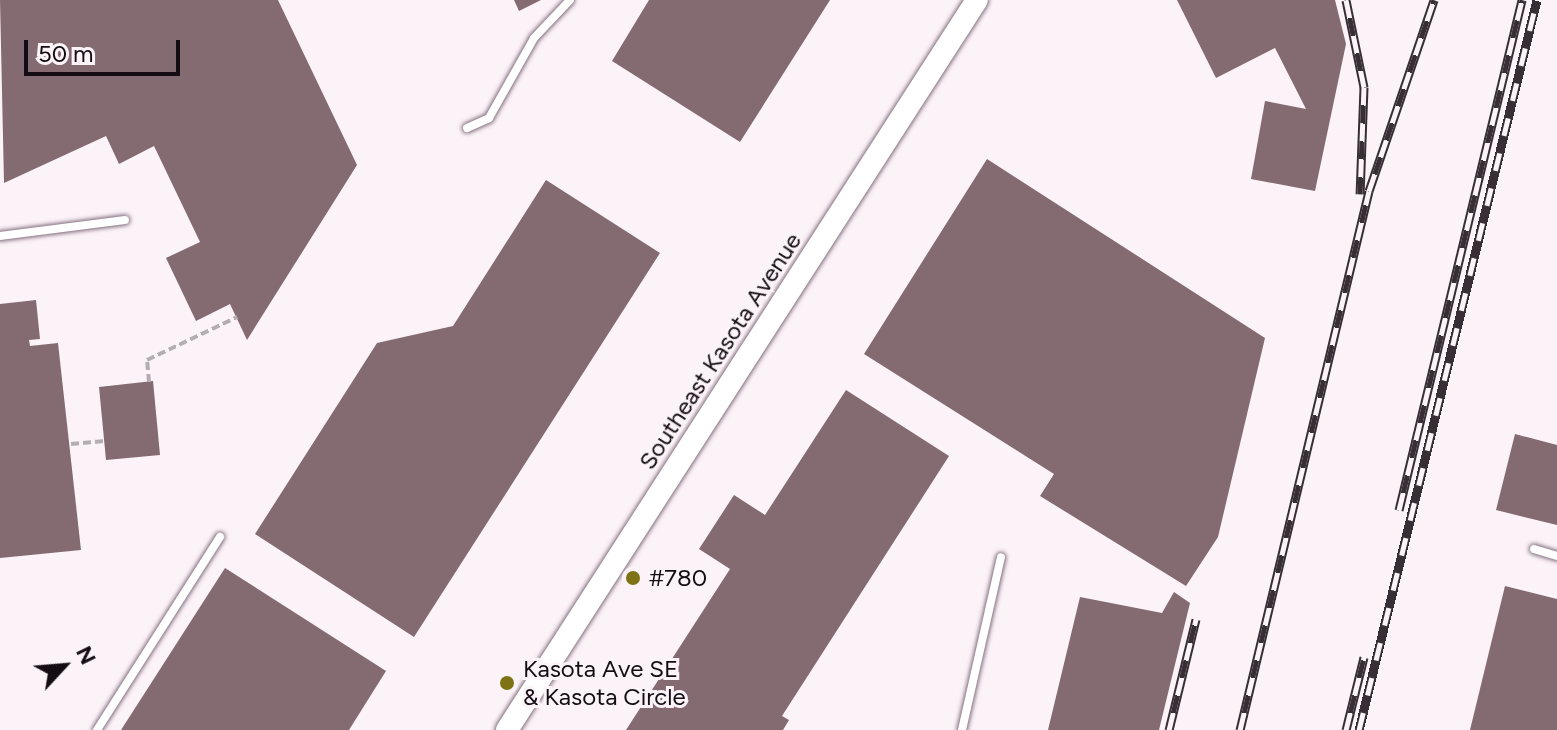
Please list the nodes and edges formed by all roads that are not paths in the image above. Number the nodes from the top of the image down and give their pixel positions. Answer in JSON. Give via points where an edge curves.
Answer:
{"nodes":[{"id":1,"x":570,"y":0,"type":"edge"},
{"id":2,"x":977,"y":0,"type":"edge"},
{"id":3,"x":467,"y":128,"type":"dead end"},
{"id":4,"x":125,"y":220,"type":"dead end"},
{"id":5,"x":0,"y":236,"type":"edge"},
{"id":6,"x":220,"y":537,"type":"dead end"},
{"id":7,"x":1534,"y":549,"type":"dead end"},
{"id":8,"x":1557,"y":556,"type":"edge"},
{"id":9,"x":1001,"y":557,"type":"dead end"},
{"id":10,"x":97,"y":730,"type":"edge"},
{"id":11,"x":507,"y":730,"type":"edge"},
{"id":12,"x":962,"y":730,"type":"edge"}],
"edges":[{"from":1,"to":3,"type":"lane","via":[[534,38],[489,118]]},
{"from":2,"to":11,"type":"street","name":"Southeast Kasota Avenue"},
{"from":4,"to":5,"type":"lane"},
{"from":6,"to":10,"type":"lane"},
{"from":7,"to":8,"type":"lane"},
{"from":9,"to":12,"type":"lane"}]}
